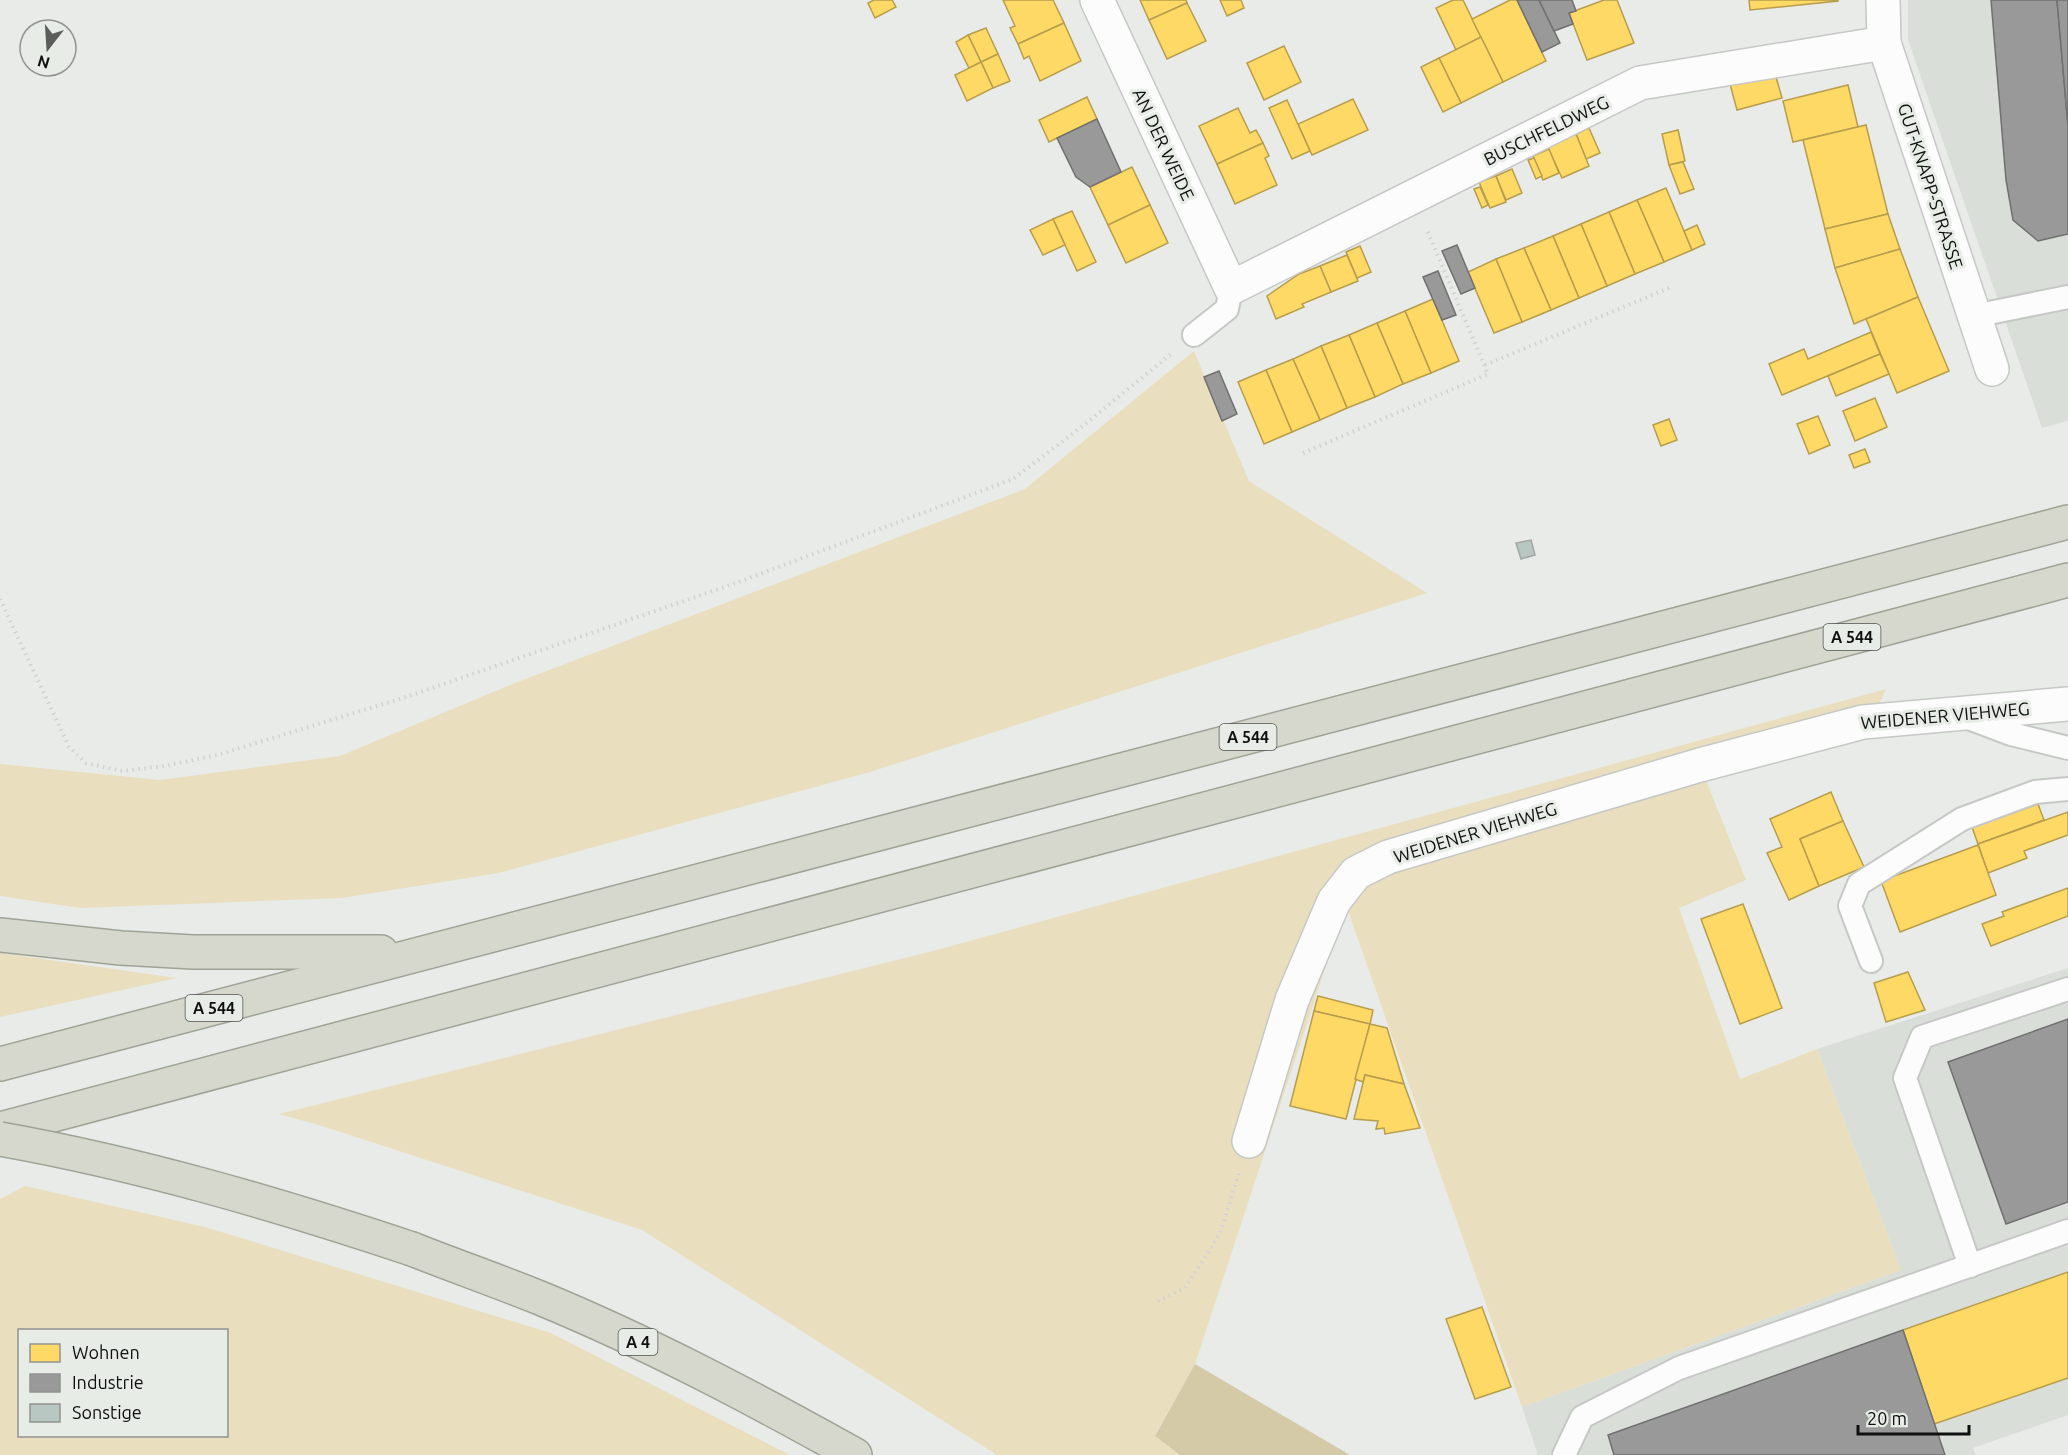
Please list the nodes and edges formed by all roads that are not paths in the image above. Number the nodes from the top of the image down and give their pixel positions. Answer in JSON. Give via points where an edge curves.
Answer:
{"nodes":[{"id":1,"x":1097,"y":0,"type":"edge"},
{"id":2,"x":1883,"y":0,"type":"edge"},
{"id":3,"x":1884,"y":43,"type":"junction"},
{"id":4,"x":1231,"y":288,"type":"junction"},
{"id":5,"x":2068,"y":297,"type":"edge"},
{"id":6,"x":1974,"y":316,"type":"junction"},
{"id":7,"x":1194,"y":335,"type":"road end"},
{"id":8,"x":1992,"y":369,"type":"dead end"},
{"id":9,"x":2068,"y":522,"type":"edge"},
{"id":10,"x":2068,"y":580,"type":"edge"},
{"id":11,"x":2068,"y":704,"type":"edge"},
{"id":12,"x":1955,"y":712,"type":"junction"},
{"id":13,"x":2068,"y":748,"type":"edge"},
{"id":14,"x":2068,"y":789,"type":"edge"},
{"id":15,"x":0,"y":935,"type":"edge"},
{"id":16,"x":428,"y":953,"type":"junction"},
{"id":17,"x":1871,"y":961,"type":"dead end"},
{"id":18,"x":2068,"y":989,"type":"edge"},
{"id":19,"x":0,"y":1064,"type":"edge"},
{"id":20,"x":79,"y":1108,"type":"junction"},
{"id":21,"x":0,"y":1129,"type":"edge"},
{"id":22,"x":0,"y":1139,"type":"edge"},
{"id":23,"x":1249,"y":1141,"type":"road end"},
{"id":24,"x":0,"y":1148,"type":"edge"},
{"id":25,"x":2068,"y":1231,"type":"edge"},
{"id":26,"x":1970,"y":1266,"type":"junction"},
{"id":27,"x":855,"y":1455,"type":"edge"},
{"id":28,"x":1564,"y":1455,"type":"edge"}],
"edges":[{"from":1,"to":4,"type":"street","name":"AN DER WEIDE"},
{"from":2,"to":3,"type":"street","name":"GUT-KNAPP-STRASSE"},
{"from":3,"to":4,"type":"street","name":"BUSCHFELDWEG","via":[[1640,83]]},
{"from":3,"to":6,"type":"street","name":"GUT-KNAPP-STRASSE"},
{"from":4,"to":7,"type":"lane","via":[[1227,309]]},
{"from":5,"to":6,"type":"lane"},
{"from":6,"to":8,"type":"street","name":"GUT-KNAPP-STRASSE"},
{"from":9,"to":16,"type":"highway","number":"A 544"},
{"from":10,"to":20,"type":"highway","number":"A 544"},
{"from":11,"to":12,"type":"street","name":"WEIDENER VIEHWEG"},
{"from":12,"to":13,"type":"lane","via":[[2011,734]]},
{"from":12,"to":23,"type":"street","name":"WEIDENER VIEHWEG","via":[[1863,722],[1700,765],[1388,857],[1356,873],[1334,901],[1292,1000]]},
{"from":14,"to":17,"type":"lane","via":[[2035,792],[1962,819],[1859,884],[1850,906]]},
{"from":15,"to":16,"type":"highway","via":[[193,952]]},
{"from":16,"to":19,"type":"highway","number":"A 544"},
{"from":18,"to":26,"type":"lane","via":[[1922,1037],[1905,1078]]},
{"from":20,"to":21,"type":"highway","number":"A 544"},
{"from":20,"to":24,"type":"highway"},
{"from":22,"to":27,"type":"highway","number":"A 4","bridge":true,"via":[[184,1180],[315,1217],[412,1250],[541,1298],[626,1337]]},
{"from":25,"to":26,"type":"lane"},
{"from":26,"to":28,"type":"lane","via":[[1679,1368],[1582,1417]]}]}
